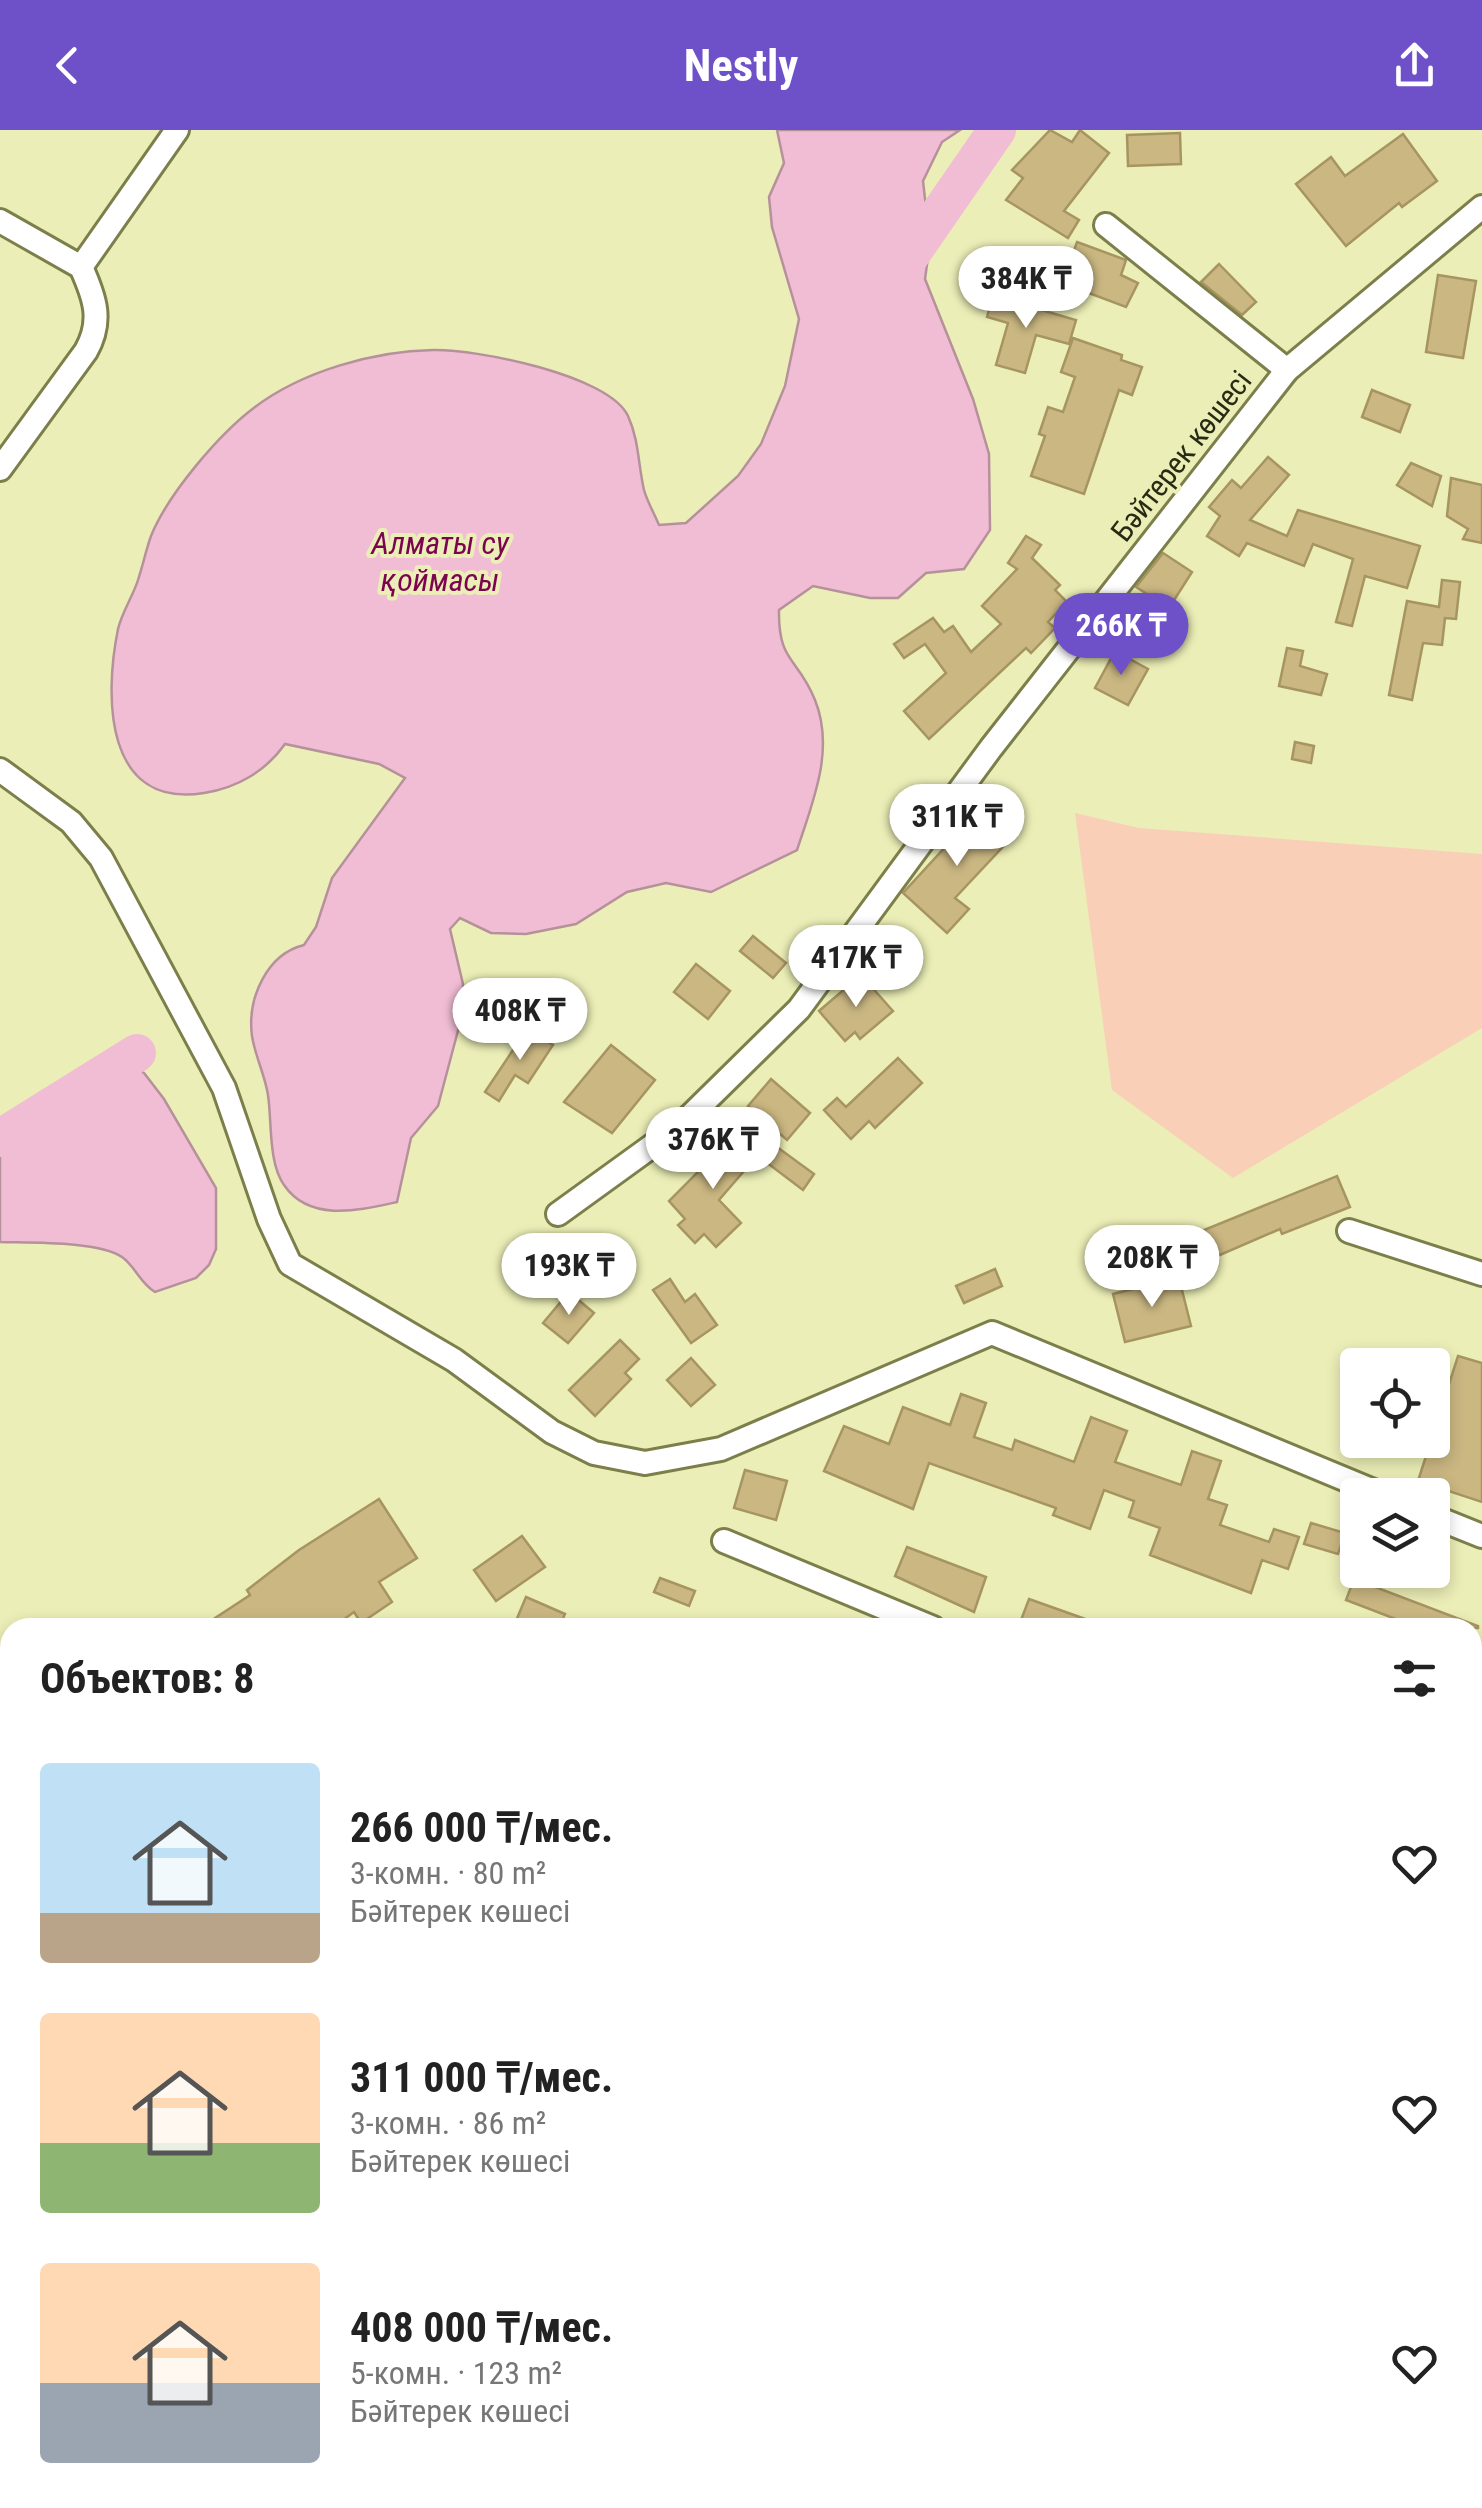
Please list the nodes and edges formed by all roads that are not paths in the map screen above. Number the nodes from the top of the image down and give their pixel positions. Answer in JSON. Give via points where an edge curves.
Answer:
{"nodes":[{"id":1,"x":177,"y":130,"type":"edge"},
{"id":2,"x":1482,"y":207,"type":"edge"},
{"id":3,"x":0,"y":221,"type":"edge"},
{"id":4,"x":1106,"y":226,"type":"dead end"},
{"id":5,"x":80,"y":267,"type":"junction"},
{"id":6,"x":1287,"y":370,"type":"junction"},
{"id":7,"x":0,"y":469,"type":"edge"},
{"id":8,"x":0,"y":770,"type":"edge"},
{"id":9,"x":558,"y":1214,"type":"dead end"},
{"id":10,"x":1349,"y":1231,"type":"dead end"},
{"id":11,"x":1482,"y":1274,"type":"edge"},
{"id":12,"x":1342,"y":1478,"type":"edge"},
{"id":13,"x":1450,"y":1523,"type":"edge"},
{"id":14,"x":1482,"y":1536,"type":"edge"},
{"id":15,"x":724,"y":1541,"type":"dead end"},
{"id":16,"x":908,"y":1618,"type":"edge"}],
"edges":[{"from":1,"to":5,"type":"street"},
{"from":2,"to":6,"type":"street","name":"Бәйтерек көшесі"},
{"from":3,"to":5,"type":"street"},
{"from":4,"to":6,"type":"street"},
{"from":5,"to":7,"type":"street","via":[[98,331]]},
{"from":6,"to":9,"type":"street","name":"Бәйтерек көшесі","via":[[992,748],[799,1009],[681,1124]]},
{"from":8,"to":12,"type":"street","via":[[71,822],[101,858],[224,1088],[290,1264],[454,1360],[552,1432],[594,1453],[646,1462],[721,1449],[992,1333]]},
{"from":10,"to":11,"type":"street"},
{"from":13,"to":14,"type":"street"},
{"from":15,"to":16,"type":"street"}]}
